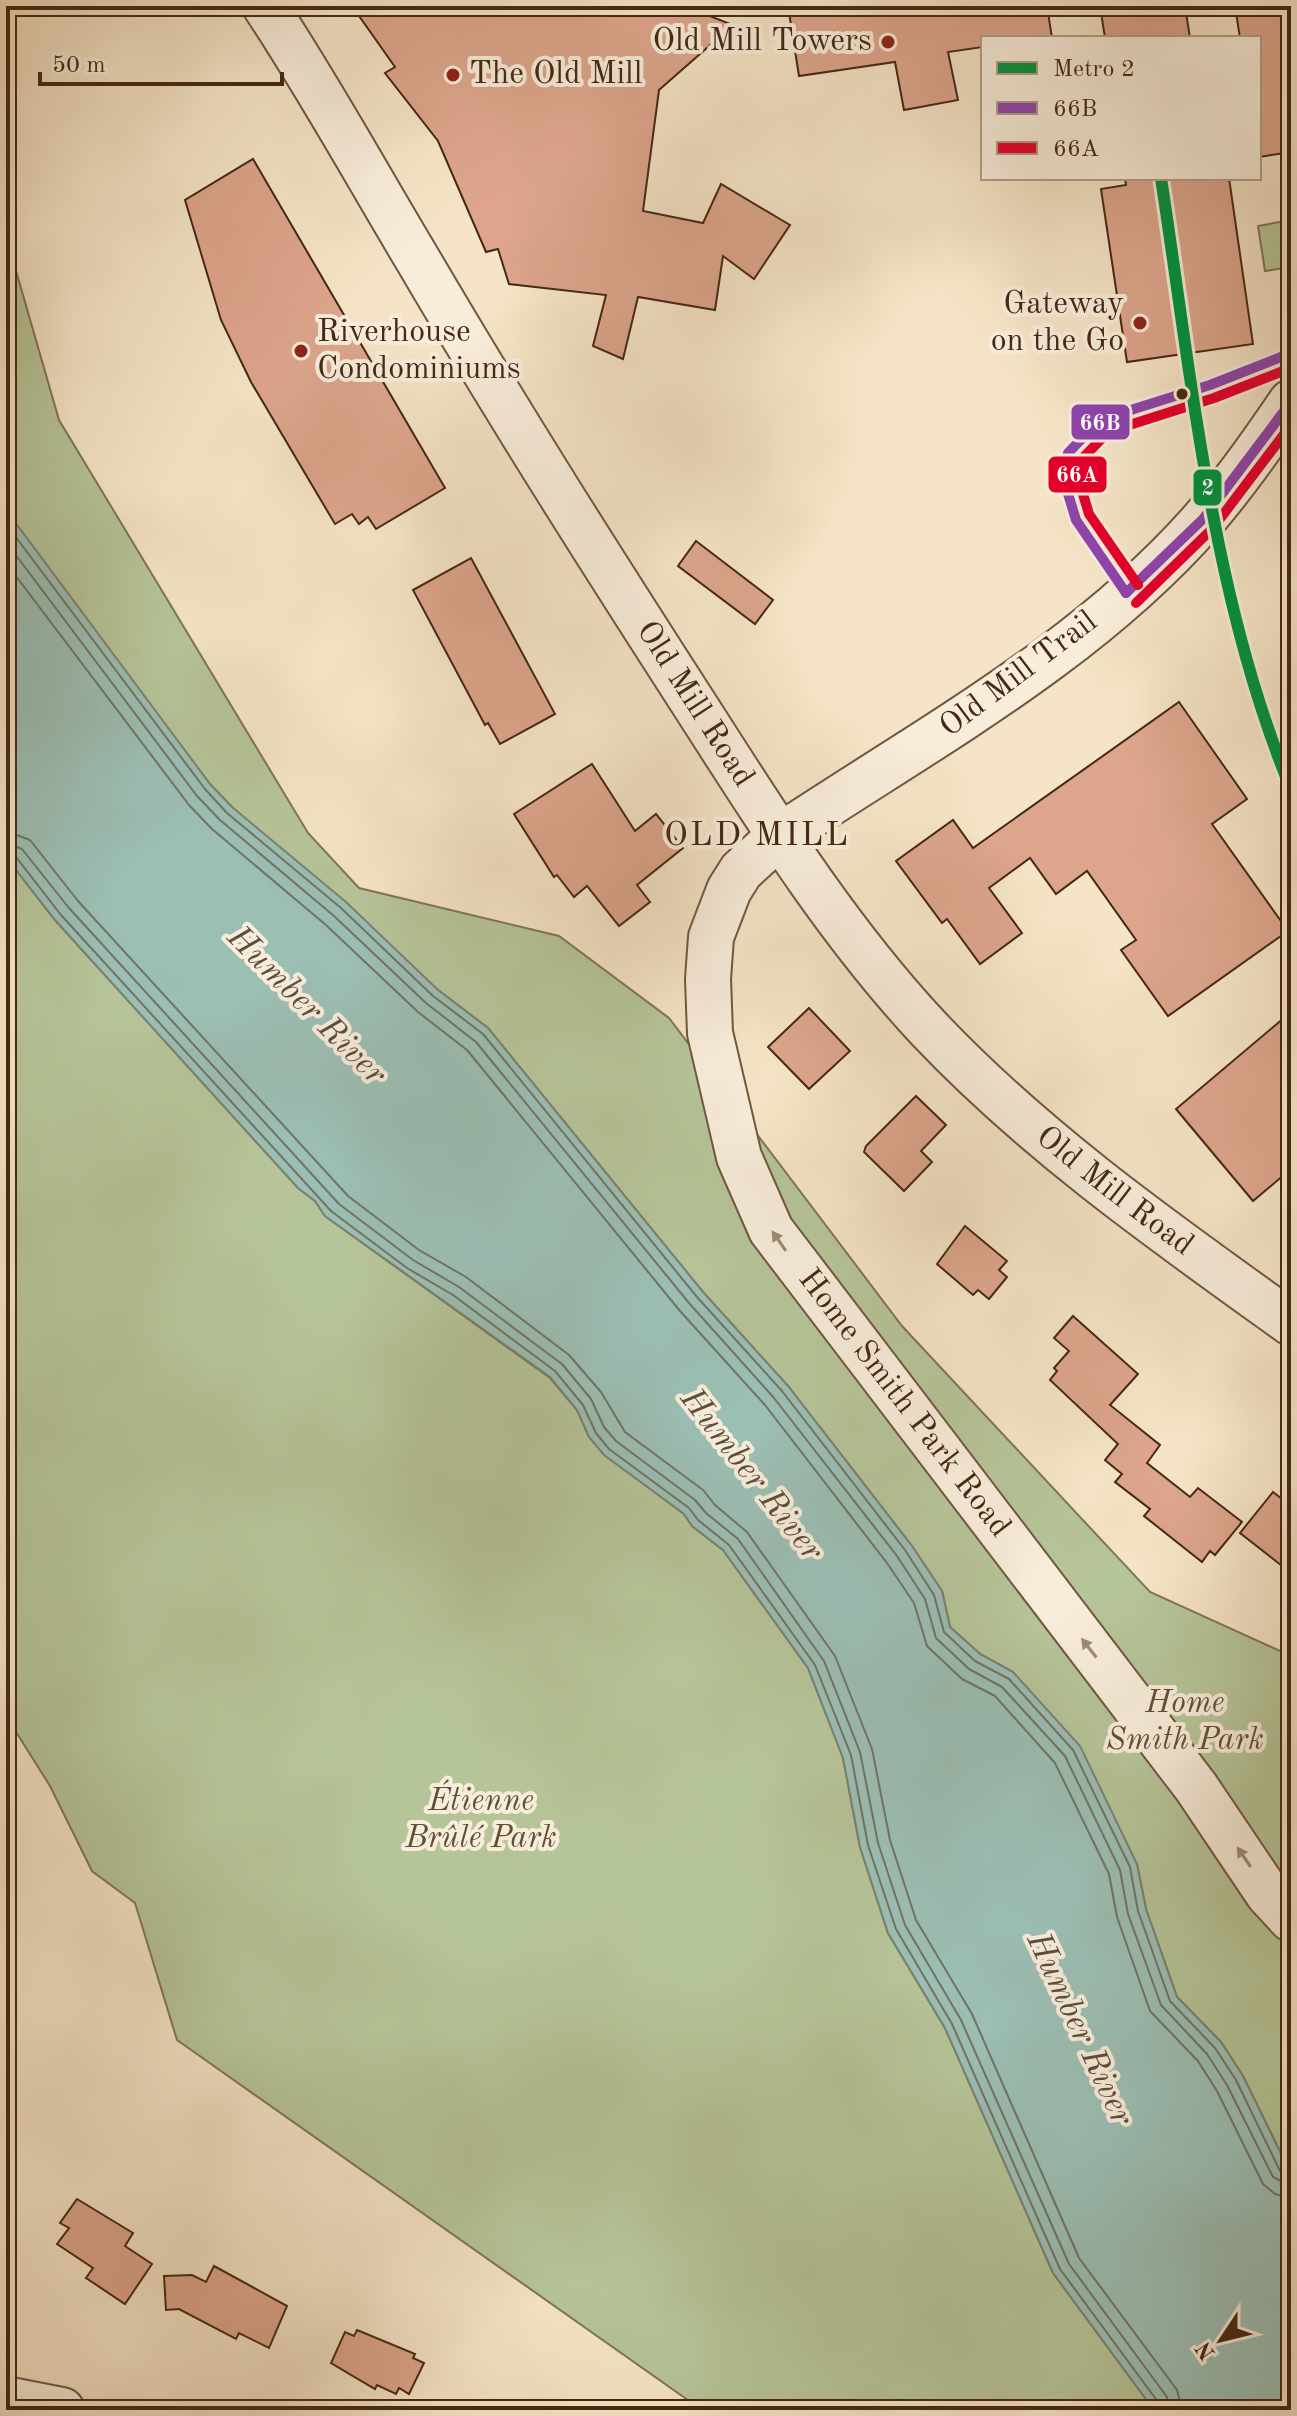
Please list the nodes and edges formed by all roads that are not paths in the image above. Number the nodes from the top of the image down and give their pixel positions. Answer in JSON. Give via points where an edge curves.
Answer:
{"nodes":[{"id":1,"x":265,"y":6,"type":"edge"},
{"id":2,"x":1291,"y":402,"type":"edge"},
{"id":3,"x":777,"y":838,"type":"junction"},
{"id":4,"x":1291,"y":1323,"type":"edge"},
{"id":5,"x":1291,"y":1919,"type":"edge"},
{"id":6,"x":6,"y":2399,"type":"edge"},
{"id":7,"x":62,"y":2410,"type":"edge"}],
"edges":[{"from":1,"to":3,"type":"street","name":"Old Mill Road","via":[[552,485]]},
{"from":2,"to":3,"type":"street","name":"Old Mill Trail","via":[[1203,519],[1118,601],[1027,675]]},
{"from":3,"to":4,"type":"street","name":"Old Mill Road","via":[[928,1028],[1026,1124]]},
{"from":5,"to":3,"type":"street","name":"Home Smith Park Road","one_way":true,"via":[[771,1230],[739,1157],[710,1033],[708,979],[711,937],[729,890],[741,871]]},
{"from":6,"to":7,"type":"street"}]}
